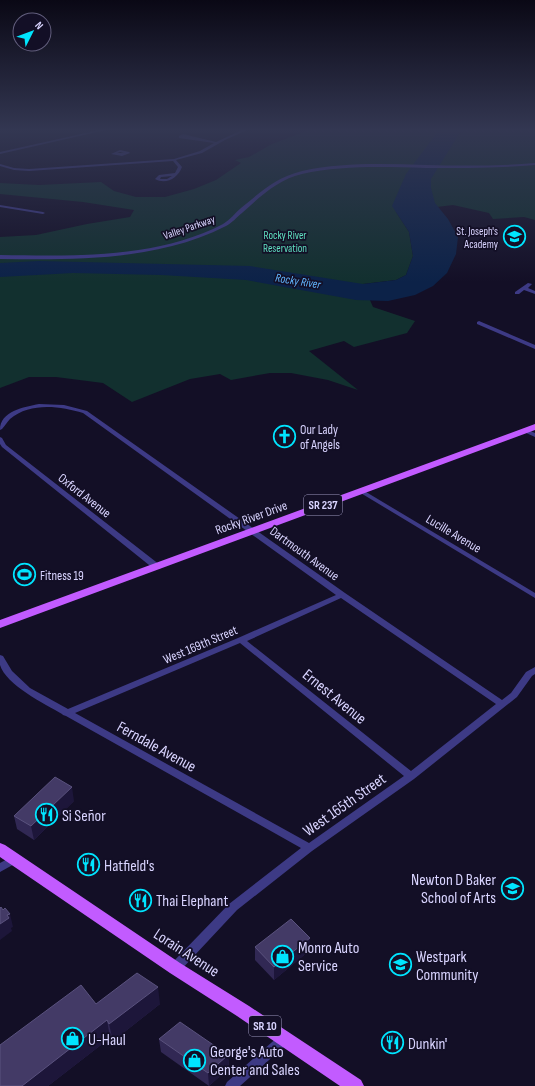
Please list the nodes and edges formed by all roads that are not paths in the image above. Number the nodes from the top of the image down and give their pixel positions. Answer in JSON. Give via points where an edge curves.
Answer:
{"nodes":[{"id":1,"x":280,"y":181,"type":"edge"},
{"id":2,"x":0,"y":206,"type":"edge"},
{"id":3,"x":43,"y":214,"type":"dead end"},
{"id":4,"x":0,"y":257,"type":"edge"},
{"id":5,"x":530,"y":284,"type":"dead end"},
{"id":6,"x":524,"y":288,"type":"junction"},
{"id":7,"x":517,"y":293,"type":"dead end"},
{"id":8,"x":535,"y":293,"type":"edge"},
{"id":9,"x":479,"y":323,"type":"dead end"},
{"id":10,"x":535,"y":347,"type":"edge"},
{"id":11,"x":0,"y":428,"type":"edge"},
{"id":12,"x":532,"y":431,"type":"edge"},
{"id":13,"x":0,"y":439,"type":"edge"},
{"id":14,"x":361,"y":491,"type":"junction"},
{"id":15,"x":253,"y":530,"type":"junction"},
{"id":16,"x":157,"y":567,"type":"junction"},
{"id":17,"x":342,"y":595,"type":"junction"},
{"id":18,"x":535,"y":596,"type":"edge"},
{"id":19,"x":0,"y":624,"type":"edge"},
{"id":20,"x":241,"y":640,"type":"junction"},
{"id":21,"x":0,"y":658,"type":"edge"},
{"id":22,"x":535,"y":670,"type":"edge"},
{"id":23,"x":502,"y":704,"type":"junction"},
{"id":24,"x":66,"y":713,"type":"junction"},
{"id":25,"x":411,"y":776,"type":"junction"},
{"id":26,"x":309,"y":848,"type":"junction"},
{"id":27,"x":0,"y":849,"type":"edge"},
{"id":28,"x":15,"y":859,"type":"junction"},
{"id":29,"x":0,"y":868,"type":"edge"},
{"id":30,"x":175,"y":968,"type":"junction"},
{"id":31,"x":284,"y":1039,"type":"junction"},
{"id":32,"x":231,"y":1086,"type":"edge"},
{"id":33,"x":354,"y":1086,"type":"edge"}],
"edges":[{"from":1,"to":4,"type":"street","name":"Valley Parkway","via":[[226,224],[172,244],[96,256]]},
{"from":2,"to":3,"type":"street"},
{"from":5,"to":6,"type":"street"},
{"from":6,"to":7,"type":"street"},
{"from":6,"to":8,"type":"street"},
{"from":9,"to":10,"type":"street"},
{"from":11,"to":15,"type":"street","name":"Dartmouth Avenue","via":[[13,414],[42,405],[59,405],[85,412]]},
{"from":12,"to":14,"type":"main road","name":"Rocky River Drive","number":"SR 237"},
{"from":13,"to":16,"type":"street","name":"Oxford Avenue","via":[[4,446]]},
{"from":14,"to":15,"type":"main road","name":"Rocky River Drive","number":"SR 237"},
{"from":14,"to":18,"type":"street","name":"Lucille Avenue"},
{"from":15,"to":16,"type":"main road","name":"Rocky River Drive","number":"SR 237"},
{"from":15,"to":17,"type":"street","name":"Dartmouth Avenue"},
{"from":16,"to":19,"type":"main road","name":"Rocky River Drive","number":"SR 237"},
{"from":17,"to":20,"type":"street","name":"West 169th Street"},
{"from":17,"to":23,"type":"street","name":"Dartmouth Avenue"},
{"from":20,"to":24,"type":"street","name":"West 169th Street"},
{"from":20,"to":25,"type":"street","name":"Ernest Avenue"},
{"from":21,"to":24,"type":"street","name":"Ferndale Avenue","via":[[10,673],[27,690]]},
{"from":22,"to":23,"type":"street","name":"West 165th Street","via":[[514,695]]},
{"from":23,"to":25,"type":"street","name":"West 165th Street"},
{"from":24,"to":26,"type":"street","name":"Ferndale Avenue"},
{"from":25,"to":26,"type":"street","name":"West 165th Street"},
{"from":26,"to":30,"type":"street","name":"West 165th Street","via":[[232,907]]},
{"from":27,"to":28,"type":"main road","name":"Lorain Avenue","number":"SR 10"},
{"from":28,"to":29,"type":"street"},
{"from":28,"to":30,"type":"main road","name":"Lorain Avenue","number":"SR 10"},
{"from":30,"to":31,"type":"main road","name":"Lorain Avenue","number":"SR 10"},
{"from":31,"to":32,"type":"street"},
{"from":31,"to":33,"type":"main road","name":"Lorain Avenue","number":"SR 10","via":[[319,1060]]}]}
